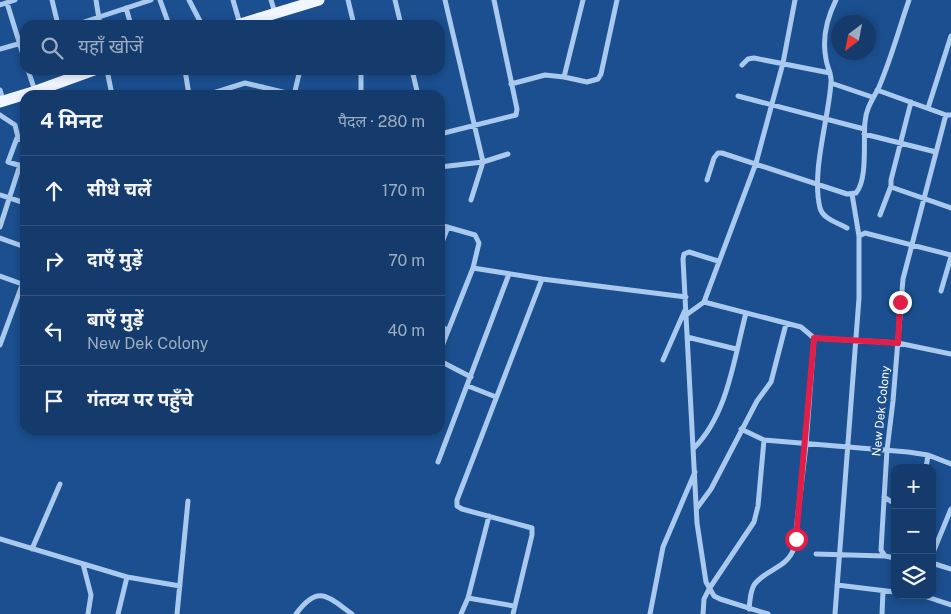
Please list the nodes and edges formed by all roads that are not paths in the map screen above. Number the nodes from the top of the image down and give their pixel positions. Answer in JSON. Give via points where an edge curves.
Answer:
{"nodes":[{"id":1,"x":15,"y":0,"type":"edge"},
{"id":2,"x":52,"y":0,"type":"edge"},
{"id":3,"x":96,"y":0,"type":"edge"},
{"id":4,"x":150,"y":0,"type":"edge"},
{"id":5,"x":160,"y":0,"type":"edge"},
{"id":6,"x":189,"y":0,"type":"edge"},
{"id":7,"x":233,"y":0,"type":"edge"},
{"id":8,"x":271,"y":0,"type":"edge"},
{"id":9,"x":348,"y":0,"type":"edge"},
{"id":10,"x":395,"y":0,"type":"edge"},
{"id":11,"x":444,"y":0,"type":"edge"},
{"id":12,"x":494,"y":0,"type":"edge"},
{"id":13,"x":584,"y":0,"type":"edge"},
{"id":14,"x":617,"y":0,"type":"edge"},
{"id":15,"x":794,"y":0,"type":"edge"},
{"id":16,"x":836,"y":0,"type":"edge"},
{"id":17,"x":909,"y":0,"type":"edge"},
{"id":18,"x":314,"y":1,"type":"edge"},
{"id":19,"x":137,"y":2,"type":"edge"},
{"id":20,"x":7,"y":3,"type":"junction"},
{"id":21,"x":0,"y":5,"type":"edge"},
{"id":22,"x":126,"y":8,"type":"junction"},
{"id":23,"x":275,"y":14,"type":"junction"},
{"id":24,"x":98,"y":17,"type":"junction"},
{"id":25,"x":57,"y":20,"type":"edge"},
{"id":26,"x":89,"y":20,"type":"edge"},
{"id":27,"x":99,"y":20,"type":"edge"},
{"id":28,"x":130,"y":20,"type":"edge"},
{"id":29,"x":167,"y":20,"type":"edge"},
{"id":30,"x":199,"y":20,"type":"edge"},
{"id":31,"x":237,"y":20,"type":"edge"},
{"id":32,"x":255,"y":20,"type":"edge"},
{"id":33,"x":353,"y":20,"type":"edge"},
{"id":34,"x":400,"y":20,"type":"edge"},
{"id":35,"x":951,"y":36,"type":"edge"},
{"id":36,"x":20,"y":38,"type":"edge"},
{"id":37,"x":20,"y":44,"type":"edge"},
{"id":38,"x":0,"y":49,"type":"edge"},
{"id":39,"x":742,"y":65,"type":"dead end"},
{"id":40,"x":782,"y":65,"type":"junction"},
{"id":41,"x":830,"y":73,"type":"junction"},
{"id":42,"x":30,"y":75,"type":"edge"},
{"id":43,"x":67,"y":75,"type":"edge"},
{"id":44,"x":108,"y":75,"type":"edge"},
{"id":45,"x":186,"y":75,"type":"edge"},
{"id":46,"x":299,"y":75,"type":"edge"},
{"id":47,"x":362,"y":75,"type":"edge"},
{"id":48,"x":413,"y":75,"type":"edge"},
{"id":49,"x":564,"y":76,"type":"junction"},
{"id":50,"x":831,"y":83,"type":"junction"},
{"id":51,"x":512,"y":84,"type":"junction"},
{"id":52,"x":263,"y":87,"type":"junction"},
{"id":53,"x":35,"y":90,"type":"edge"},
{"id":54,"x":40,"y":90,"type":"edge"},
{"id":55,"x":111,"y":90,"type":"edge"},
{"id":56,"x":188,"y":90,"type":"edge"},
{"id":57,"x":221,"y":90,"type":"edge"},
{"id":58,"x":262,"y":90,"type":"edge"},
{"id":59,"x":275,"y":90,"type":"edge"},
{"id":60,"x":295,"y":90,"type":"edge"},
{"id":61,"x":362,"y":90,"type":"edge"},
{"id":62,"x":417,"y":90,"type":"edge"},
{"id":63,"x":877,"y":90,"type":"junction"},
{"id":64,"x":20,"y":94,"type":"edge"},
{"id":65,"x":738,"y":96,"type":"dead end"},
{"id":66,"x":1,"y":97,"type":"edge"},
{"id":67,"x":872,"y":97,"type":"junction"},
{"id":68,"x":911,"y":102,"type":"junction"},
{"id":69,"x":771,"y":106,"type":"junction"},
{"id":70,"x":928,"y":108,"type":"junction"},
{"id":71,"x":0,"y":115,"type":"edge"},
{"id":72,"x":949,"y":115,"type":"edge"},
{"id":73,"x":824,"y":119,"type":"junction"},
{"id":74,"x":474,"y":126,"type":"junction"},
{"id":75,"x":864,"y":132,"type":"junction"},
{"id":76,"x":445,"y":133,"type":"edge"},
{"id":77,"x":18,"y":137,"type":"joint"},
{"id":78,"x":900,"y":143,"type":"junction"},
{"id":79,"x":936,"y":152,"type":"junction"},
{"id":80,"x":508,"y":154,"type":"dead end"},
{"id":81,"x":482,"y":162,"type":"junction"},
{"id":82,"x":756,"y":163,"type":"junction"},
{"id":83,"x":20,"y":165,"type":"edge"},
{"id":84,"x":445,"y":166,"type":"edge"},
{"id":85,"x":20,"y":173,"type":"edge"},
{"id":86,"x":707,"y":180,"type":"dead end"},
{"id":87,"x":819,"y":184,"type":"junction"},
{"id":88,"x":891,"y":186,"type":"junction"},
{"id":89,"x":852,"y":194,"type":"junction"},
{"id":90,"x":0,"y":195,"type":"edge"},
{"id":91,"x":10,"y":198,"type":"junction"},
{"id":92,"x":471,"y":200,"type":"dead end"},
{"id":93,"x":923,"y":200,"type":"junction"},
{"id":94,"x":20,"y":202,"type":"edge"},
{"id":95,"x":951,"y":208,"type":"edge"},
{"id":96,"x":880,"y":215,"type":"dead end"},
{"id":97,"x":445,"y":226,"type":"edge"},
{"id":98,"x":0,"y":227,"type":"edge"},
{"id":99,"x":448,"y":227,"type":"junction"},
{"id":100,"x":847,"y":228,"type":"dead end"},
{"id":101,"x":445,"y":234,"type":"edge"},
{"id":102,"x":859,"y":236,"type":"junction"},
{"id":103,"x":0,"y":238,"type":"edge"},
{"id":104,"x":911,"y":244,"type":"junction"},
{"id":105,"x":20,"y":245,"type":"edge"},
{"id":106,"x":951,"y":256,"type":"edge"},
{"id":107,"x":718,"y":261,"type":"junction"},
{"id":108,"x":473,"y":268,"type":"junction"},
{"id":109,"x":509,"y":274,"type":"junction"},
{"id":110,"x":0,"y":276,"type":"edge"},
{"id":111,"x":542,"y":280,"type":"junction"},
{"id":112,"x":20,"y":283,"type":"edge"},
{"id":113,"x":20,"y":290,"type":"edge"},
{"id":114,"x":941,"y":291,"type":"dead end"},
{"id":115,"x":686,"y":297,"type":"junction"},
{"id":116,"x":704,"y":302,"type":"junction"},
{"id":117,"x":686,"y":308,"type":"junction"},
{"id":118,"x":746,"y":313,"type":"junction"},
{"id":119,"x":686,"y":315,"type":"junction"},
{"id":120,"x":786,"y":324,"type":"junction"},
{"id":121,"x":445,"y":329,"type":"edge"},
{"id":122,"x":448,"y":331,"type":"junction"},
{"id":123,"x":445,"y":338,"type":"edge"},
{"id":124,"x":687,"y":338,"type":"junction"},
{"id":125,"x":814,"y":338,"type":"junction"},
{"id":126,"x":855,"y":340,"type":"junction"},
{"id":127,"x":898,"y":343,"type":"junction"},
{"id":128,"x":0,"y":345,"type":"edge"},
{"id":129,"x":736,"y":349,"type":"junction"},
{"id":130,"x":951,"y":354,"type":"edge"},
{"id":131,"x":663,"y":360,"type":"dead end"},
{"id":132,"x":445,"y":364,"type":"edge"},
{"id":133,"x":471,"y":377,"type":"junction"},
{"id":134,"x":468,"y":386,"type":"junction"},
{"id":135,"x":496,"y":398,"type":"junction"},
{"id":136,"x":742,"y":430,"type":"junction"},
{"id":137,"x":764,"y":440,"type":"junction"},
{"id":138,"x":806,"y":445,"type":"junction"},
{"id":139,"x":847,"y":447,"type":"junction"},
{"id":140,"x":694,"y":448,"type":"junction"},
{"id":141,"x":887,"y":450,"type":"junction"},
{"id":142,"x":928,"y":455,"type":"junction"},
{"id":143,"x":438,"y":462,"type":"dead end"},
{"id":144,"x":927,"y":464,"type":"edge"},
{"id":145,"x":951,"y":464,"type":"edge"},
{"id":146,"x":695,"y":471,"type":"junction"},
{"id":147,"x":60,"y":484,"type":"dead end"},
{"id":148,"x":884,"y":497,"type":"junction"},
{"id":149,"x":188,"y":501,"type":"dead end"},
{"id":150,"x":891,"y":501,"type":"edge"},
{"id":151,"x":696,"y":509,"type":"junction"},
{"id":152,"x":951,"y":509,"type":"edge"},
{"id":153,"x":489,"y":516,"type":"junction"},
{"id":154,"x":0,"y":539,"type":"edge"},
{"id":155,"x":936,"y":543,"type":"edge"},
{"id":156,"x":32,"y":549,"type":"junction"},
{"id":157,"x":816,"y":554,"type":"dead end"},
{"id":158,"x":839,"y":555,"type":"junction"},
{"id":159,"x":885,"y":556,"type":"junction"},
{"id":160,"x":891,"y":557,"type":"edge"},
{"id":161,"x":83,"y":564,"type":"junction"},
{"id":162,"x":936,"y":564,"type":"edge"},
{"id":163,"x":951,"y":569,"type":"edge"},
{"id":164,"x":126,"y":577,"type":"junction"},
{"id":165,"x":837,"y":585,"type":"junction"},
{"id":166,"x":180,"y":586,"type":"junction"},
{"id":167,"x":709,"y":589,"type":"junction"},
{"id":168,"x":883,"y":591,"type":"junction"},
{"id":169,"x":891,"y":592,"type":"edge"},
{"id":170,"x":468,"y":598,"type":"junction"},
{"id":171,"x":934,"y":599,"type":"edge"},
{"id":172,"x":951,"y":604,"type":"edge"},
{"id":173,"x":514,"y":606,"type":"junction"},
{"id":174,"x":739,"y":606,"type":"junction"},
{"id":175,"x":749,"y":609,"type":"junction"},
{"id":176,"x":88,"y":614,"type":"edge"},
{"id":177,"x":118,"y":614,"type":"edge"},
{"id":178,"x":177,"y":614,"type":"edge"},
{"id":179,"x":296,"y":614,"type":"edge"},
{"id":180,"x":352,"y":614,"type":"edge"},
{"id":181,"x":462,"y":614,"type":"edge"},
{"id":182,"x":512,"y":614,"type":"edge"},
{"id":183,"x":650,"y":614,"type":"edge"},
{"id":184,"x":703,"y":614,"type":"edge"},
{"id":185,"x":737,"y":614,"type":"edge"},
{"id":186,"x":768,"y":614,"type":"edge"},
{"id":187,"x":835,"y":614,"type":"edge"},
{"id":188,"x":882,"y":614,"type":"edge"}],
"edges":[{"from":1,"to":20,"type":"street"},
{"from":2,"to":25,"type":"street"},
{"from":3,"to":24,"type":"street"},
{"from":4,"to":19,"type":"street"},
{"from":5,"to":29,"type":"street"},
{"from":6,"to":30,"type":"street"},
{"from":7,"to":31,"type":"street"},
{"from":8,"to":23,"type":"street"},
{"from":9,"to":33,"type":"street"},
{"from":10,"to":34,"type":"street"},
{"from":11,"to":74,"type":"street"},
{"from":12,"to":51,"type":"street"},
{"from":13,"to":49,"type":"street"},
{"from":14,"to":49,"type":"street","via":[[598,79],[587,82]]},
{"from":15,"to":40,"type":"street"},
{"from":16,"to":41,"type":"street","via":[[826,29],[826,57]]},
{"from":17,"to":63,"type":"street"},
{"from":18,"to":23,"type":"main road"},
{"from":19,"to":22,"type":"street"},
{"from":20,"to":21,"type":"street"},
{"from":20,"to":36,"type":"street"},
{"from":22,"to":24,"type":"street"},
{"from":22,"to":28,"type":"street"},
{"from":23,"to":32,"type":"main road"},
{"from":24,"to":26,"type":"street"},
{"from":24,"to":27,"type":"street"},
{"from":35,"to":70,"type":"street"},
{"from":37,"to":38,"type":"street"},
{"from":39,"to":40,"type":"street","via":[[751,58]]},
{"from":40,"to":41,"type":"street"},
{"from":40,"to":69,"type":"street"},
{"from":41,"to":50,"type":"street"},
{"from":42,"to":53,"type":"street"},
{"from":43,"to":54,"type":"main road"},
{"from":44,"to":55,"type":"street"},
{"from":45,"to":56,"type":"street"},
{"from":46,"to":60,"type":"street"},
{"from":47,"to":61,"type":"street"},
{"from":48,"to":62,"type":"street"},
{"from":49,"to":51,"type":"street","via":[[545,75]]},
{"from":50,"to":67,"type":"street"},
{"from":50,"to":73,"type":"street"},
{"from":51,"to":74,"type":"street","via":[[516,115]]},
{"from":52,"to":57,"type":"street","via":[[238,84]]},
{"from":52,"to":58,"type":"street"},
{"from":52,"to":59,"type":"street"},
{"from":63,"to":67,"type":"street"},
{"from":63,"to":68,"type":"street"},
{"from":64,"to":66,"type":"main road"},
{"from":65,"to":69,"type":"street"},
{"from":67,"to":75,"type":"street"},
{"from":68,"to":70,"type":"street"},
{"from":68,"to":78,"type":"street"},
{"from":69,"to":73,"type":"street"},
{"from":69,"to":82,"type":"street"},
{"from":70,"to":72,"type":"street"},
{"from":71,"to":77,"type":"street","via":[[15,125]]},
{"from":72,"to":79,"type":"street","name":"New Dek Colony"},
{"from":73,"to":75,"type":"street"},
{"from":73,"to":87,"type":"street"},
{"from":74,"to":76,"type":"street"},
{"from":74,"to":81,"type":"street"},
{"from":75,"to":78,"type":"street"},
{"from":75,"to":89,"type":"street","via":[[863,172],[858,190]]},
{"from":77,"to":83,"type":"street","via":[[8,162]]},
{"from":78,"to":79,"type":"street"},
{"from":78,"to":88,"type":"street"},
{"from":79,"to":93,"type":"street","name":"New Dek Colony"},
{"from":80,"to":81,"type":"street"},
{"from":81,"to":84,"type":"street"},
{"from":81,"to":92,"type":"street"},
{"from":82,"to":86,"type":"street","via":[[718,153]]},
{"from":82,"to":87,"type":"street"},
{"from":82,"to":107,"type":"street"},
{"from":85,"to":91,"type":"street"},
{"from":87,"to":89,"type":"street"},
{"from":87,"to":100,"type":"street","via":[[820,208],[824,215]]},
{"from":88,"to":93,"type":"street"},
{"from":88,"to":96,"type":"street"},
{"from":89,"to":102,"type":"street"},
{"from":90,"to":91,"type":"street"},
{"from":91,"to":94,"type":"street"},
{"from":91,"to":98,"type":"street"},
{"from":93,"to":95,"type":"street"},
{"from":93,"to":104,"type":"street","name":"New Dek Colony"},
{"from":97,"to":99,"type":"street"},
{"from":99,"to":101,"type":"street"},
{"from":99,"to":108,"type":"street","via":[[470,233],[478,239],[479,248]]},
{"from":102,"to":104,"type":"street","via":[[864,233]]},
{"from":102,"to":126,"type":"street","via":[[860,282]]},
{"from":103,"to":105,"type":"street"},
{"from":104,"to":106,"type":"street"},
{"from":104,"to":127,"type":"street","name":"New Dek Colony","via":[[900,302]]},
{"from":106,"to":114,"type":"street"},
{"from":107,"to":115,"type":"street","via":[[689,252],[684,254]]},
{"from":107,"to":116,"type":"street"},
{"from":108,"to":109,"type":"street"},
{"from":108,"to":122,"type":"street"},
{"from":109,"to":111,"type":"street"},
{"from":109,"to":133,"type":"street"},
{"from":110,"to":112,"type":"street"},
{"from":111,"to":115,"type":"street"},
{"from":111,"to":135,"type":"street"},
{"from":113,"to":128,"type":"street"},
{"from":115,"to":117,"type":"street"},
{"from":116,"to":118,"type":"street"},
{"from":116,"to":119,"type":"street"},
{"from":117,"to":119,"type":"street"},
{"from":117,"to":131,"type":"street"},
{"from":118,"to":120,"type":"street"},
{"from":118,"to":129,"type":"street"},
{"from":119,"to":124,"type":"street"},
{"from":120,"to":125,"type":"street","via":[[806,329]]},
{"from":120,"to":136,"type":"street","via":[[771,382]]},
{"from":121,"to":122,"type":"street"},
{"from":122,"to":123,"type":"street"},
{"from":124,"to":129,"type":"street"},
{"from":124,"to":140,"type":"street"},
{"from":125,"to":126,"type":"street"},
{"from":125,"to":138,"type":"street"},
{"from":126,"to":127,"type":"street"},
{"from":126,"to":139,"type":"street"},
{"from":127,"to":130,"type":"street"},
{"from":127,"to":141,"type":"street","name":"New Dek Colony"},
{"from":129,"to":140,"type":"street","via":[[719,410]]},
{"from":132,"to":133,"type":"street"},
{"from":133,"to":134,"type":"street"},
{"from":134,"to":135,"type":"street"},
{"from":134,"to":143,"type":"street"},
{"from":135,"to":153,"type":"street","via":[[456,503],[462,509]]},
{"from":136,"to":137,"type":"street"},
{"from":136,"to":151,"type":"street","via":[[711,489]]},
{"from":137,"to":138,"type":"street"},
{"from":137,"to":167,"type":"street","via":[[754,522]]},
{"from":138,"to":139,"type":"street"},
{"from":138,"to":175,"type":"street","via":[[792,556],[756,583]]},
{"from":139,"to":141,"type":"street"},
{"from":139,"to":158,"type":"street"},
{"from":140,"to":146,"type":"street"},
{"from":141,"to":142,"type":"street"},
{"from":141,"to":148,"type":"street","name":"New Dek Colony"},
{"from":142,"to":144,"type":"street"},
{"from":142,"to":145,"type":"street"},
{"from":146,"to":151,"type":"street"},
{"from":146,"to":183,"type":"street","via":[[662,547]]},
{"from":147,"to":156,"type":"street"},
{"from":148,"to":150,"type":"street"},
{"from":148,"to":159,"type":"street","name":"New Dek Colony","via":[[880,550]]},
{"from":149,"to":166,"type":"street"},
{"from":151,"to":167,"type":"street"},
{"from":152,"to":155,"type":"street"},
{"from":153,"to":170,"type":"street"},
{"from":153,"to":173,"type":"street","via":[[530,526],[533,531]]},
{"from":154,"to":156,"type":"street"},
{"from":156,"to":161,"type":"street"},
{"from":157,"to":158,"type":"street"},
{"from":158,"to":159,"type":"street"},
{"from":158,"to":165,"type":"street"},
{"from":159,"to":160,"type":"street"},
{"from":161,"to":164,"type":"street"},
{"from":161,"to":176,"type":"street","via":[[91,595]]},
{"from":162,"to":163,"type":"street"},
{"from":164,"to":166,"type":"street"},
{"from":164,"to":177,"type":"street"},
{"from":165,"to":168,"type":"street"},
{"from":165,"to":187,"type":"street"},
{"from":166,"to":178,"type":"street"},
{"from":167,"to":174,"type":"street","via":[[720,599]]},
{"from":167,"to":184,"type":"street","via":[[704,599]]},
{"from":168,"to":169,"type":"street"},
{"from":168,"to":188,"type":"street"},
{"from":170,"to":173,"type":"street"},
{"from":170,"to":181,"type":"street"},
{"from":171,"to":172,"type":"street"},
{"from":173,"to":182,"type":"street"},
{"from":174,"to":175,"type":"street"},
{"from":174,"to":185,"type":"street"},
{"from":175,"to":186,"type":"street"},
{"from":179,"to":180,"type":"street","via":[[310,597],[320,595],[332,599]]}]}
